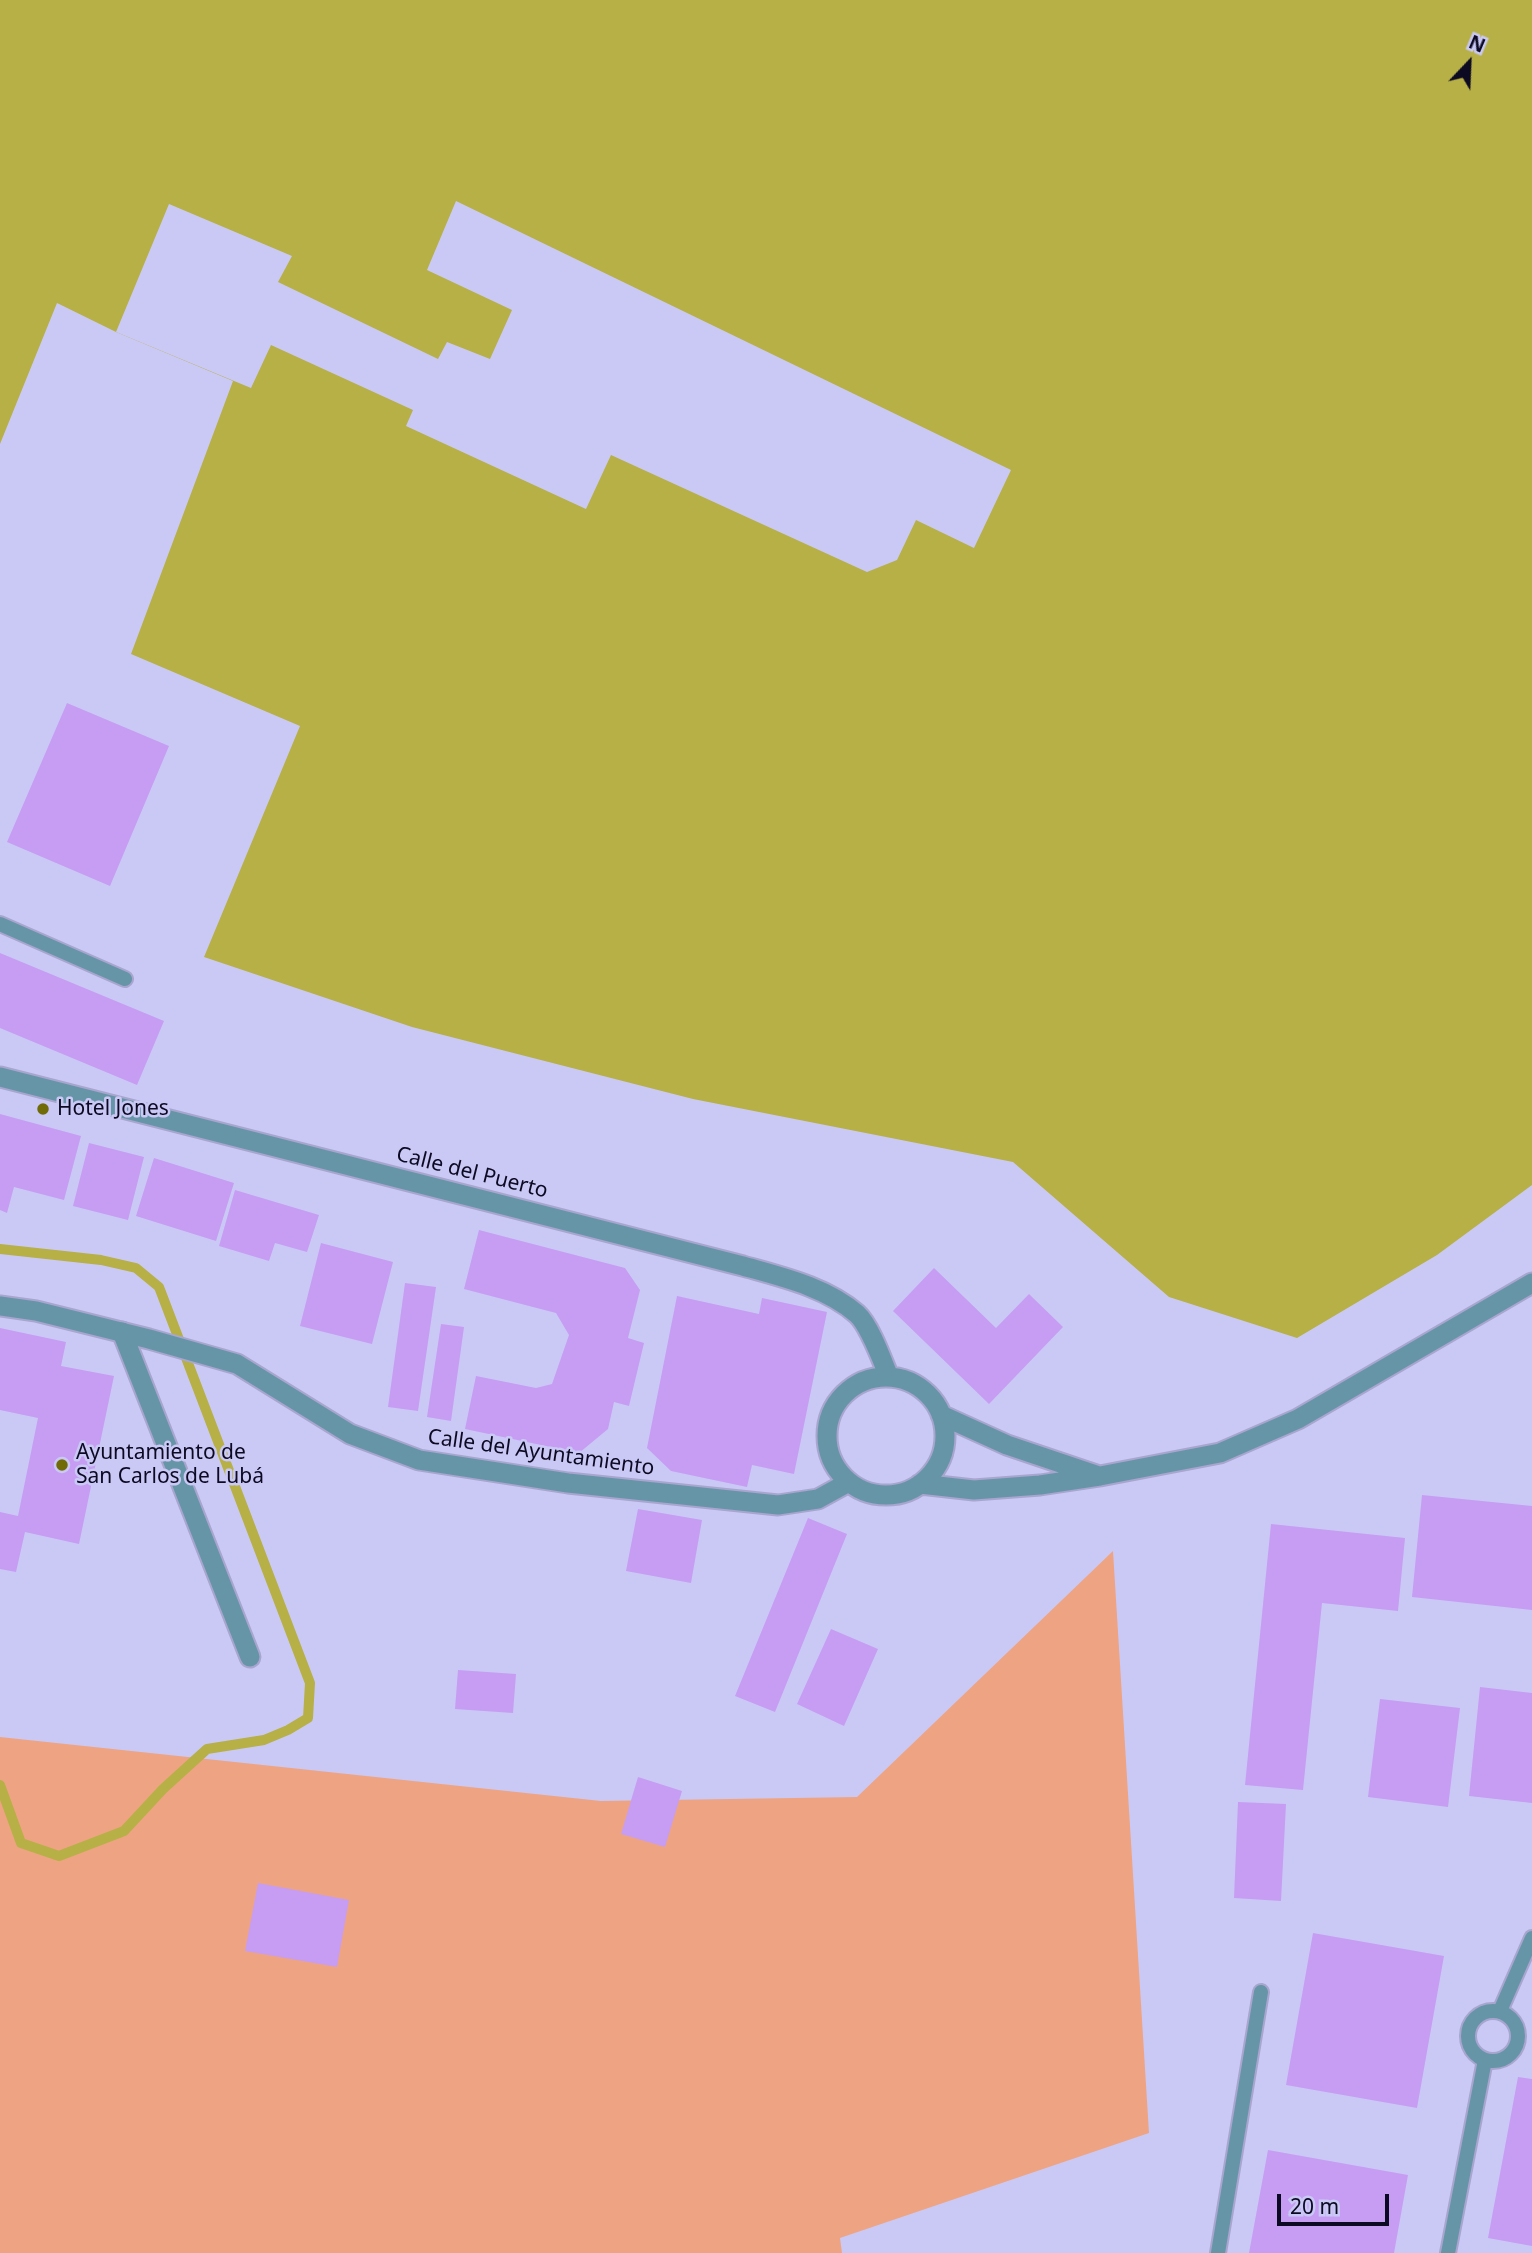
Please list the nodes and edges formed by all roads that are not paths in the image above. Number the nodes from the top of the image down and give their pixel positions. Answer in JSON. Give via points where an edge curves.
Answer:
{"nodes":[{"id":1,"x":0,"y":924,"type":"edge"},
{"id":2,"x":125,"y":979,"type":"dead end"},
{"id":3,"x":0,"y":1077,"type":"edge"},
{"id":4,"x":1532,"y":1283,"type":"edge"},
{"id":5,"x":0,"y":1306,"type":"edge"},
{"id":6,"x":122,"y":1332,"type":"junction"},
{"id":7,"x":889,"y":1377,"type":"junction"},
{"id":8,"x":941,"y":1415,"type":"junction"},
{"id":9,"x":1100,"y":1476,"type":"junction"},
{"id":10,"x":849,"y":1482,"type":"junction"},
{"id":11,"x":920,"y":1484,"type":"junction"},
{"id":12,"x":250,"y":1657,"type":"dead end"},
{"id":13,"x":1532,"y":1938,"type":"edge"},
{"id":14,"x":1261,"y":1992,"type":"dead end"},
{"id":15,"x":1500,"y":2011,"type":"junction"},
{"id":16,"x":1515,"y":2048,"type":"junction"},
{"id":17,"x":1532,"y":2051,"type":"edge"},
{"id":18,"x":1485,"y":2060,"type":"junction"},
{"id":19,"x":1218,"y":2253,"type":"edge"},
{"id":20,"x":1448,"y":2253,"type":"edge"}],
"edges":[{"from":1,"to":2,"type":"lane"},
{"from":3,"to":7,"type":"street","name":"Calle del Puerto","via":[[814,1287],[859,1315]]},
{"from":4,"to":9,"type":"street","via":[[1298,1419],[1220,1453]]},
{"from":5,"to":6,"type":"street","name":"Calle del Ayuntamiento"},
{"from":6,"to":10,"type":"street","name":"Calle del Ayuntamiento","via":[[237,1364],[350,1434],[419,1460],[568,1483],[778,1505],[818,1499]]},
{"from":6,"to":12,"type":"street"},
{"from":7,"to":8,"type":"street","via":[[920,1388]]},
{"from":7,"to":10,"type":"street","via":[[853,1387],[830,1415],[829,1452]]},
{"from":8,"to":9,"type":"street","via":[[1007,1445]]},
{"from":8,"to":11,"type":"street","via":[[942,1453],[934,1471]]},
{"from":9,"to":11,"type":"street","via":[[974,1490]]},
{"from":10,"to":11,"type":"street","via":[[884,1495]]},
{"from":13,"to":15,"type":"lane"},
{"from":14,"to":19,"type":"lane"},
{"from":15,"to":16,"type":"lane","via":[[1517,2026]]},
{"from":15,"to":18,"type":"lane","via":[[1478,2015],[1466,2034],[1468,2045]]},
{"from":16,"to":17,"type":"lane"},
{"from":16,"to":18,"type":"lane","via":[[1508,2057]]},
{"from":18,"to":20,"type":"lane"}]}
